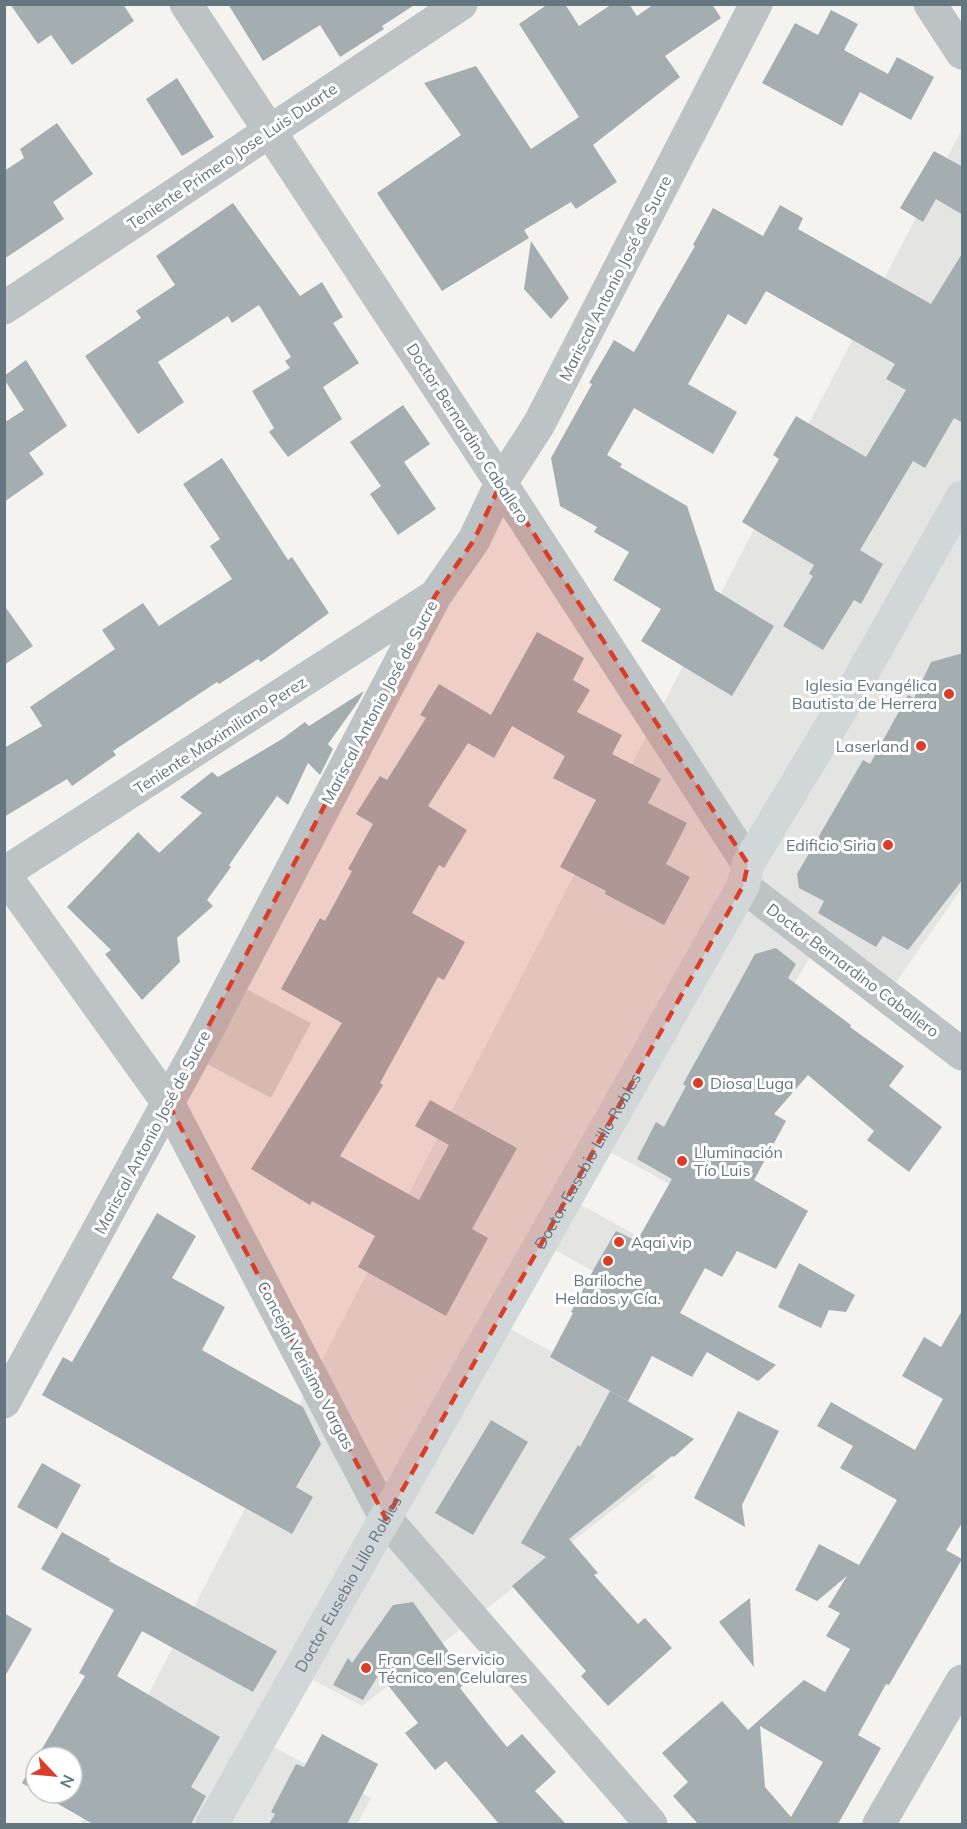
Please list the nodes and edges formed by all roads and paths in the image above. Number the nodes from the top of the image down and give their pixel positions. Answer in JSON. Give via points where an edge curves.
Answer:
{"nodes":[{"id":1,"x":186,"y":4,"type":"edge"},
{"id":2,"x":461,"y":4,"type":"edge"},
{"id":3,"x":756,"y":4,"type":"edge"},
{"id":4,"x":930,"y":4,"type":"edge"},
{"id":5,"x":963,"y":53,"type":"edge"},
{"id":6,"x":270,"y":130,"type":"junction"},
{"id":7,"x":4,"y":308,"type":"edge"},
{"id":8,"x":501,"y":483,"type":"junction"},
{"id":9,"x":963,"y":497,"type":"edge"},
{"id":10,"x":435,"y":596,"type":"junction"},
{"id":11,"x":4,"y":873,"type":"edge"},
{"id":12,"x":745,"y":875,"type":"junction"},
{"id":13,"x":963,"y":1054,"type":"edge"},
{"id":14,"x":168,"y":1103,"type":"junction"},
{"id":15,"x":4,"y":1402,"type":"edge"},
{"id":16,"x":386,"y":1519,"type":"junction"},
{"id":17,"x":963,"y":1681,"type":"edge"},
{"id":18,"x":212,"y":1824,"type":"edge"},
{"id":19,"x":651,"y":1824,"type":"edge"},
{"id":20,"x":879,"y":1824,"type":"edge"}],
"edges":[{"from":1,"to":6,"type":"street","name":"Doctor Bernardino Caballero"},
{"from":2,"to":6,"type":"street","name":"Teniente Primero Jose Luis Duarte"},
{"from":3,"to":8,"type":"street","name":"Mariscal Antonio José de Sucre","via":[[539,424]]},
{"from":4,"to":5,"type":"street"},
{"from":6,"to":7,"type":"street","name":"Teniente Primero Jose Luis Duarte"},
{"from":6,"to":8,"type":"street","name":"Doctor Bernardino Caballero"},
{"from":8,"to":10,"type":"street","name":"Mariscal Antonio José de Sucre","via":[[474,540]]},
{"from":8,"to":12,"type":"street","name":"Doctor Bernardino Caballero"},
{"from":9,"to":12,"type":"main road","name":"Doctor Eusebio Lillo Robles"},
{"from":10,"to":11,"type":"street","name":"Teniente Maximiliano Perez"},
{"from":10,"to":14,"type":"street","name":"Mariscal Antonio José de Sucre"},
{"from":11,"to":14,"type":"street","name":"Concejal Verisimo Vargas"},
{"from":12,"to":13,"type":"street","name":"Doctor Bernardino Caballero"},
{"from":12,"to":16,"type":"main road","name":"Doctor Eusebio Lillo Robles"},
{"from":14,"to":15,"type":"street","name":"Mariscal Antonio José de Sucre"},
{"from":14,"to":16,"type":"street","name":"Concejal Verisimo Vargas"},
{"from":16,"to":18,"type":"main road","name":"Doctor Eusebio Lillo Robles"},
{"from":16,"to":19,"type":"street","name":"Concejal Verisimo Vargas"},
{"from":17,"to":20,"type":"street"}]}
